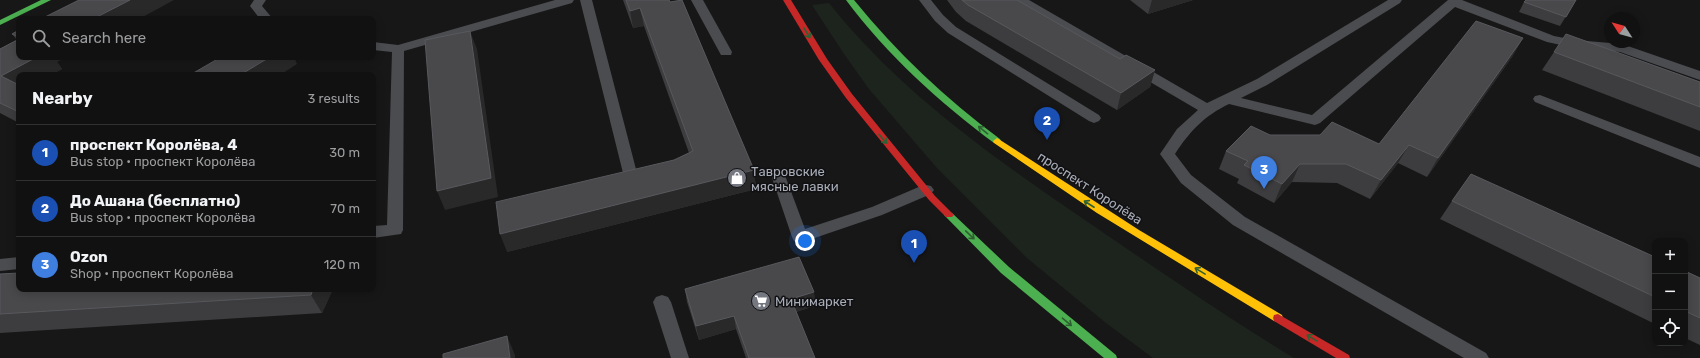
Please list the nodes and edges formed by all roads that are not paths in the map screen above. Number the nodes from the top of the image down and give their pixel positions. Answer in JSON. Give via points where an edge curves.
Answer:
{"nodes":[{"id":1,"x":47,"y":0,"type":"edge"},
{"id":2,"x":260,"y":0,"type":"edge"},
{"id":3,"x":568,"y":0,"type":"edge"},
{"id":4,"x":586,"y":0,"type":"edge"},
{"id":5,"x":696,"y":0,"type":"edge"},
{"id":6,"x":787,"y":0,"type":"edge"},
{"id":7,"x":850,"y":0,"type":"edge"},
{"id":8,"x":926,"y":0,"type":"edge"},
{"id":9,"x":1041,"y":0,"type":"edge"},
{"id":10,"x":1396,"y":0,"type":"edge"},
{"id":11,"x":1455,"y":1,"type":"edge"},
{"id":12,"x":1024,"y":2,"type":"edge"},
{"id":13,"x":264,"y":16,"type":"edge"},
{"id":14,"x":0,"y":23,"type":"edge"},
{"id":15,"x":376,"y":46,"type":"edge"},
{"id":16,"x":398,"y":49,"type":"junction"},
{"id":17,"x":726,"y":52,"type":"dead end"},
{"id":18,"x":1700,"y":76,"type":"edge"},
{"id":19,"x":1228,"y":99,"type":"junction"},
{"id":20,"x":1540,"y":99,"type":"dead end"},
{"id":21,"x":1207,"y":109,"type":"junction"},
{"id":22,"x":1094,"y":118,"type":"dead end"},
{"id":23,"x":1700,"y":163,"type":"edge"},
{"id":24,"x":630,"y":173,"type":"edge"},
{"id":25,"x":779,"y":178,"type":"dead end"},
{"id":26,"x":926,"y":190,"type":"junction"},
{"id":27,"x":376,"y":232,"type":"edge"},
{"id":28,"x":16,"y":263,"type":"edge"},
{"id":29,"x":0,"y":265,"type":"edge"},
{"id":30,"x":662,"y":302,"type":"dead end"},
{"id":31,"x":680,"y":358,"type":"edge"},
{"id":32,"x":1112,"y":358,"type":"edge"},
{"id":33,"x":1345,"y":358,"type":"edge"},
{"id":34,"x":1480,"y":358,"type":"edge"}],
"edges":[{"from":1,"to":14,"type":"main road"},
{"from":2,"to":13,"type":"lane","via":[[256,6]]},
{"from":3,"to":16,"type":"lane"},
{"from":4,"to":24,"type":"lane"},
{"from":5,"to":17,"type":"lane"},
{"from":6,"to":26,"type":"main road","one_way":true,"via":[[844,90]]},
{"from":33,"to":7,"type":"main road","name":"проспект Королёва","one_way":true,"via":[[1137,234],[1030,165],[986,132],[913,70]]},
{"from":8,"to":22,"type":"lane","via":[[952,30]]},
{"from":9,"to":12,"type":"lane"},
{"from":10,"to":19,"type":"lane","via":[[1262,82]]},
{"from":11,"to":18,"type":"lane","via":[[1551,39],[1622,48]]},
{"from":11,"to":19,"type":"lane","via":[[1315,120]]},
{"from":12,"to":21,"type":"lane"},
{"from":15,"to":16,"type":"lane"},
{"from":16,"to":27,"type":"lane","via":[[395,230]]},
{"from":19,"to":21,"type":"lane"},
{"from":20,"to":23,"type":"lane"},
{"from":21,"to":34,"type":"lane","via":[[1182,132],[1167,154],[1186,179],[1239,221]]},
{"from":25,"to":26,"type":"lane","via":[[800,237],[877,211]]},
{"from":26,"to":32,"type":"main road","one_way":true,"via":[[1005,270]]},
{"from":28,"to":29,"type":"lane"},
{"from":30,"to":31,"type":"lane"}]}
